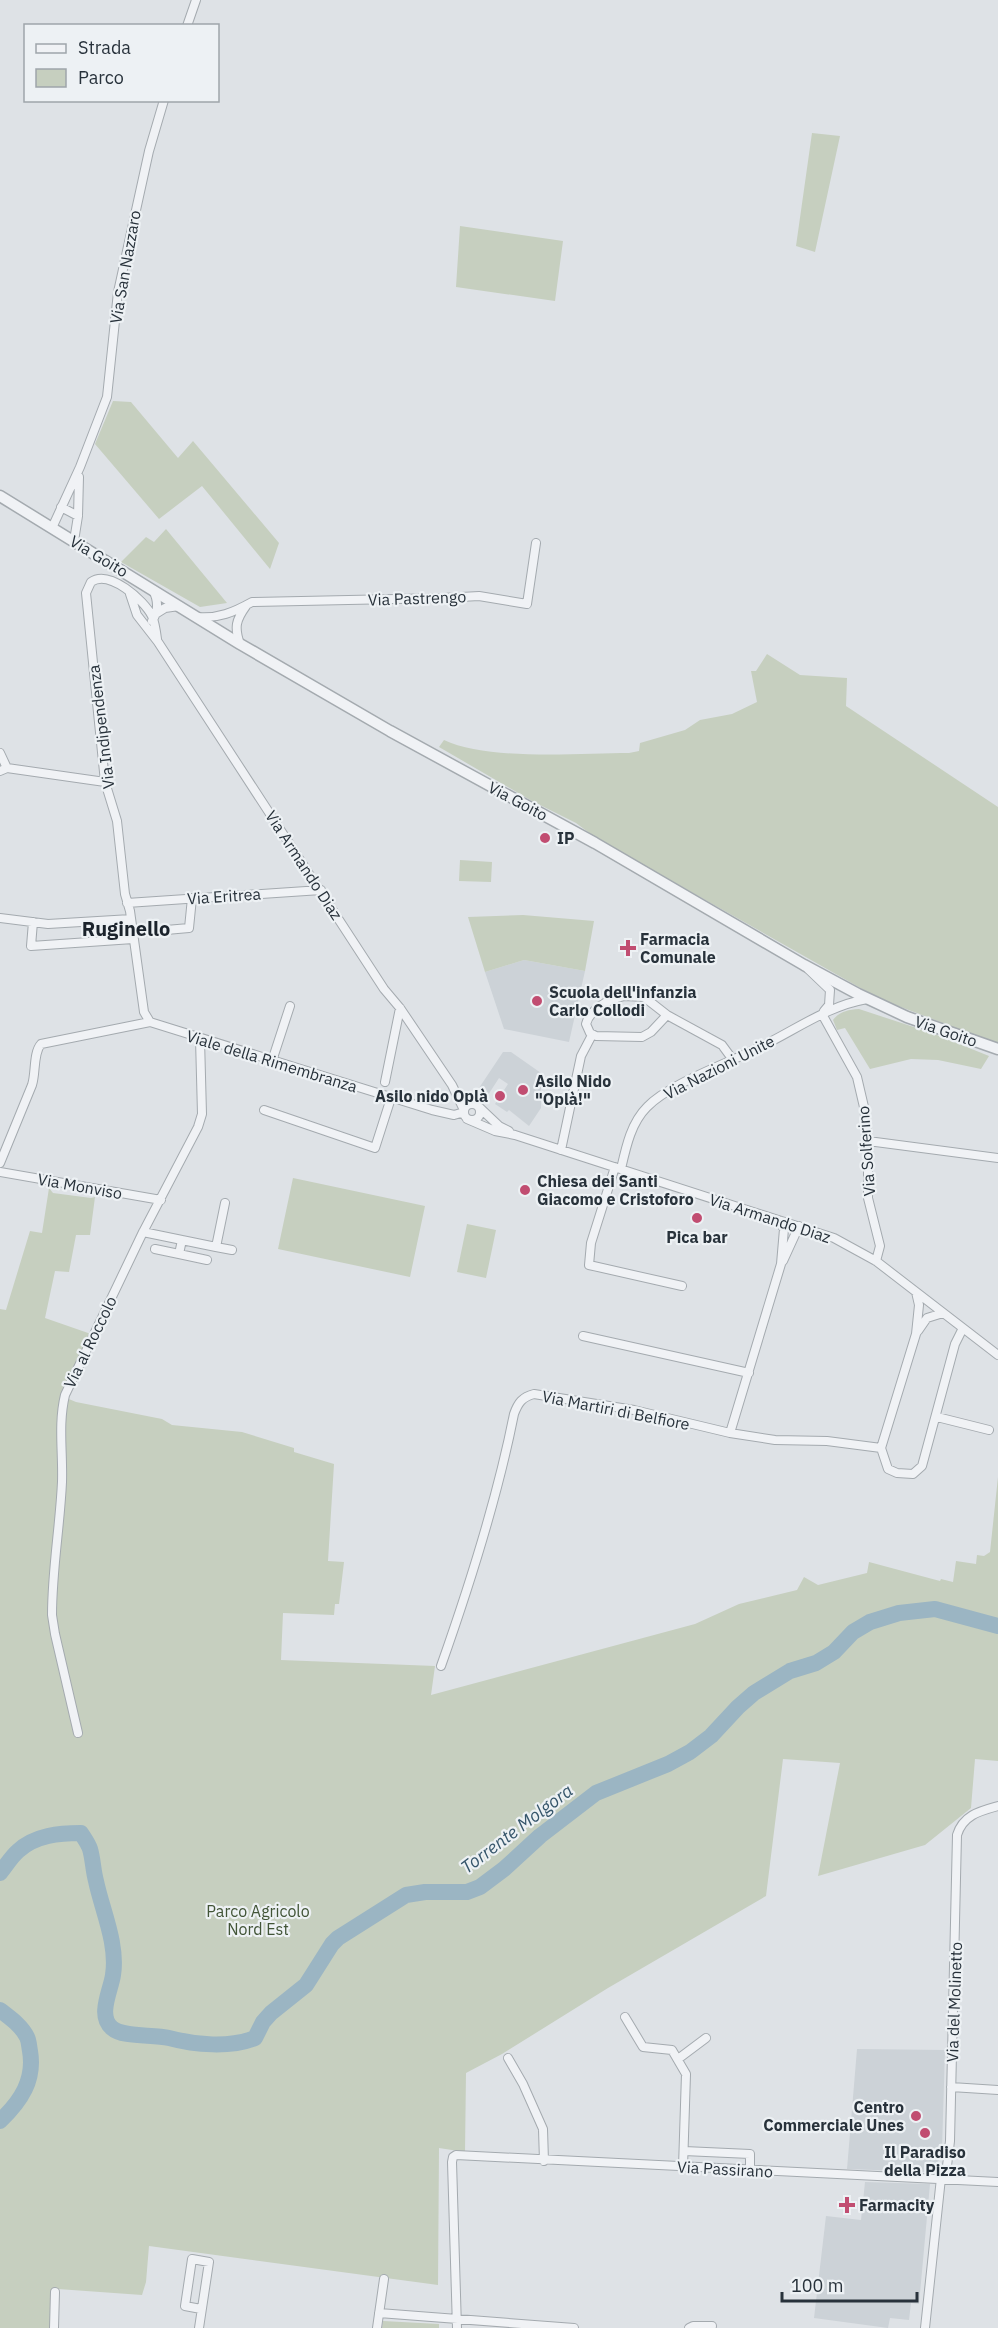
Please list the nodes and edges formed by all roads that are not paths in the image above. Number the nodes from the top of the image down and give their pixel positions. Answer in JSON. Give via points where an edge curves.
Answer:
{"nodes":[{"id":1,"x":196,"y":0,"type":"edge"},
{"id":2,"x":189,"y":24,"type":"edge"},
{"id":3,"x":163,"y":102,"type":"edge"},
{"id":4,"x":80,"y":467,"type":"junction"},
{"id":5,"x":0,"y":496,"type":"edge"},
{"id":6,"x":61,"y":507,"type":"junction"},
{"id":7,"x":78,"y":516,"type":"junction"},
{"id":8,"x":52,"y":528,"type":"junction"},
{"id":9,"x":74,"y":541,"type":"junction"},
{"id":10,"x":536,"y":543,"type":"dead end"},
{"id":11,"x":141,"y":582,"type":"junction"},
{"id":12,"x":153,"y":590,"type":"junction"},
{"id":13,"x":130,"y":594,"type":"junction"},
{"id":14,"x":246,"y":605,"type":"junction"},
{"id":15,"x":179,"y":606,"type":"junction"},
{"id":16,"x":155,"y":616,"type":"junction"},
{"id":17,"x":197,"y":617,"type":"junction"},
{"id":18,"x":144,"y":624,"type":"junction"},
{"id":19,"x":158,"y":642,"type":"junction"},
{"id":20,"x":240,"y":644,"type":"junction"},
{"id":21,"x":0,"y":753,"type":"edge"},
{"id":22,"x":4,"y":770,"type":"edge"},
{"id":23,"x":105,"y":782,"type":"junction"},
{"id":24,"x":321,"y":890,"type":"junction"},
{"id":25,"x":192,"y":898,"type":"junction"},
{"id":26,"x":127,"y":903,"type":"junction"},
{"id":27,"x":0,"y":918,"type":"edge"},
{"id":28,"x":130,"y":919,"type":"junction"},
{"id":29,"x":33,"y":922,"type":"junction"},
{"id":30,"x":132,"y":936,"type":"junction"},
{"id":31,"x":804,"y":965,"type":"junction"},
{"id":32,"x":867,"y":999,"type":"junction"},
{"id":33,"x":290,"y":1006,"type":"dead end"},
{"id":34,"x":400,"y":1008,"type":"junction"},
{"id":35,"x":822,"y":1014,"type":"junction"},
{"id":36,"x":667,"y":1015,"type":"junction"},
{"id":37,"x":150,"y":1022,"type":"junction"},
{"id":38,"x":592,"y":1035,"type":"junction"},
{"id":39,"x":200,"y":1039,"type":"junction"},
{"id":40,"x":998,"y":1049,"type":"edge"},
{"id":41,"x":733,"y":1060,"type":"junction"},
{"id":42,"x":272,"y":1061,"type":"junction"},
{"id":43,"x":385,"y":1082,"type":"dead end"},
{"id":44,"x":453,"y":1085,"type":"junction"},
{"id":45,"x":391,"y":1098,"type":"junction"},
{"id":46,"x":477,"y":1105,"type":"junction"},
{"id":47,"x":264,"y":1110,"type":"dead end"},
{"id":48,"x":465,"y":1114,"type":"junction"},
{"id":49,"x":515,"y":1135,"type":"junction"},
{"id":50,"x":868,"y":1141,"type":"junction"},
{"id":51,"x":561,"y":1150,"type":"junction"},
{"id":52,"x":998,"y":1158,"type":"edge"},
{"id":53,"x":0,"y":1163,"type":"edge"},
{"id":54,"x":618,"y":1168,"type":"junction"},
{"id":55,"x":0,"y":1172,"type":"edge"},
{"id":56,"x":161,"y":1200,"type":"junction"},
{"id":57,"x":225,"y":1203,"type":"dead end"},
{"id":58,"x":778,"y":1220,"type":"junction"},
{"id":59,"x":799,"y":1226,"type":"junction"},
{"id":60,"x":143,"y":1232,"type":"junction"},
{"id":61,"x":182,"y":1240,"type":"junction"},
{"id":62,"x":216,"y":1247,"type":"junction"},
{"id":63,"x":155,"y":1249,"type":"dead end"},
{"id":64,"x":232,"y":1250,"type":"dead end"},
{"id":65,"x":179,"y":1254,"type":"junction"},
{"id":66,"x":207,"y":1260,"type":"dead end"},
{"id":67,"x":876,"y":1261,"type":"junction"},
{"id":68,"x":781,"y":1263,"type":"junction"},
{"id":69,"x":682,"y":1286,"type":"dead end"},
{"id":70,"x":916,"y":1292,"type":"junction"},
{"id":71,"x":943,"y":1312,"type":"junction"},
{"id":72,"x":963,"y":1328,"type":"junction"},
{"id":73,"x":916,"y":1334,"type":"junction"},
{"id":74,"x":583,"y":1336,"type":"dead end"},
{"id":75,"x":998,"y":1355,"type":"edge"},
{"id":76,"x":749,"y":1373,"type":"junction"},
{"id":77,"x":937,"y":1417,"type":"junction"},
{"id":78,"x":989,"y":1430,"type":"dead end"},
{"id":79,"x":730,"y":1433,"type":"junction"},
{"id":80,"x":881,"y":1448,"type":"junction"},
{"id":81,"x":441,"y":1666,"type":"dead end"},
{"id":82,"x":78,"y":1733,"type":"dead end"},
{"id":83,"x":998,"y":1806,"type":"edge"},
{"id":84,"x":624,"y":2017,"type":"dead end"},
{"id":85,"x":706,"y":2038,"type":"dead end"},
{"id":86,"x":508,"y":2058,"type":"dead end"},
{"id":87,"x":678,"y":2059,"type":"junction"},
{"id":88,"x":951,"y":2087,"type":"junction"},
{"id":89,"x":998,"y":2090,"type":"edge"},
{"id":90,"x":684,"y":2151,"type":"junction"},
{"id":91,"x":544,"y":2161,"type":"junction"},
{"id":92,"x":683,"y":2167,"type":"junction"},
{"id":93,"x":750,"y":2170,"type":"junction"},
{"id":94,"x":941,"y":2178,"type":"junction"},
{"id":95,"x":998,"y":2182,"type":"edge"},
{"id":96,"x":384,"y":2279,"type":"dead end"},
{"id":97,"x":55,"y":2292,"type":"dead end"},
{"id":98,"x":201,"y":2309,"type":"junction"},
{"id":99,"x":380,"y":2313,"type":"junction"},
{"id":100,"x":457,"y":2324,"type":"edge"},
{"id":101,"x":712,"y":2326,"type":"dead end"},
{"id":102,"x":54,"y":2328,"type":"edge"},
{"id":103,"x":199,"y":2328,"type":"edge"},
{"id":104,"x":377,"y":2328,"type":"edge"},
{"id":105,"x":574,"y":2328,"type":"edge"},
{"id":106,"x":689,"y":2328,"type":"edge"},
{"id":107,"x":925,"y":2328,"type":"edge"}],
"edges":[{"from":1,"to":2,"type":"street"},
{"from":3,"to":4,"type":"street","name":"Via San Nazzaro","via":[[118,292],[107,397]]},
{"from":4,"to":6,"type":"street","name":"Via San Nazzaro"},
{"from":4,"to":7,"type":"street","name":"Via San Nazzaro"},
{"from":5,"to":8,"type":"street","name":"Via Goito"},
{"from":6,"to":7,"type":"street"},
{"from":6,"to":8,"type":"street","name":"Via San Nazzaro"},
{"from":7,"to":9,"type":"street","name":"Via San Nazzaro"},
{"from":8,"to":9,"type":"street","name":"Via Goito"},
{"from":9,"to":11,"type":"street","name":"Via Goito"},
{"from":10,"to":14,"type":"street","name":"Via Pastrengo","via":[[527,604],[479,596]]},
{"from":11,"to":12,"type":"street","name":"Via Goito"},
{"from":11,"to":13,"type":"street"},
{"from":12,"to":15,"type":"street","name":"Via Goito"},
{"from":12,"to":16,"type":"street","name":"Via Armando Diaz","via":[[157,601]]},
{"from":13,"to":16,"type":"street","name":"Via Indipendenza"},
{"from":13,"to":18,"type":"street","name":"Via Armando Diaz"},
{"from":13,"to":23,"type":"street","name":"Via Indipendenza","via":[[104,578],[94,580],[87,590]]},
{"from":14,"to":17,"type":"street","name":"Via Pastrengo","via":[[212,618]]},
{"from":14,"to":20,"type":"street","via":[[235,624]]},
{"from":15,"to":16,"type":"street","via":[[165,608]]},
{"from":15,"to":17,"type":"street","name":"Via Goito"},
{"from":16,"to":18,"type":"street"},
{"from":16,"to":19,"type":"street","name":"Via Armando Diaz"},
{"from":17,"to":20,"type":"street","name":"Via Goito"},
{"from":18,"to":19,"type":"street","name":"Via Armando Diaz"},
{"from":19,"to":24,"type":"street","name":"Via Armando Diaz"},
{"from":20,"to":31,"type":"street","name":"Via Goito"},
{"from":21,"to":22,"type":"street"},
{"from":22,"to":23,"type":"street"},
{"from":23,"to":26,"type":"street","name":"Via Indipendenza","via":[[117,821]]},
{"from":24,"to":25,"type":"street","name":"Via Eritrea"},
{"from":24,"to":34,"type":"street","name":"Via Armando Diaz"},
{"from":25,"to":26,"type":"street","name":"Via Eritrea"},
{"from":25,"to":30,"type":"street","via":[[189,928]]},
{"from":26,"to":28,"type":"street","name":"Via Indipendenza"},
{"from":27,"to":29,"type":"street"},
{"from":28,"to":29,"type":"street"},
{"from":28,"to":30,"type":"street","name":"Via Indipendenza"},
{"from":29,"to":30,"type":"street","via":[[31,946]]},
{"from":30,"to":37,"type":"street","name":"Via Indipendenza","via":[[144,1012]]},
{"from":31,"to":32,"type":"street","name":"Via Goito"},
{"from":31,"to":35,"type":"street","via":[[830,990],[829,1005]]},
{"from":32,"to":35,"type":"street","name":"Via Nazioni Unite"},
{"from":32,"to":40,"type":"street","name":"Via Goito"},
{"from":33,"to":42,"type":"street"},
{"from":34,"to":43,"type":"street"},
{"from":34,"to":44,"type":"street","name":"Via Armando Diaz"},
{"from":35,"to":41,"type":"street","name":"Via Nazioni Unite"},
{"from":35,"to":50,"type":"street","name":"Via Solferino","via":[[857,1077]]},
{"from":36,"to":38,"type":"street","via":[[642,1037]]},
{"from":36,"to":38,"type":"street","via":[[644,997],[616,998],[588,1017],[587,1028]]},
{"from":36,"to":41,"type":"street","via":[[722,1045]]},
{"from":37,"to":39,"type":"street","name":"Viale della Rimembranza"},
{"from":37,"to":53,"type":"street","via":[[41,1044],[36,1074]]},
{"from":38,"to":51,"type":"street","via":[[581,1056]]},
{"from":39,"to":42,"type":"street","name":"Viale della Rimembranza"},
{"from":39,"to":56,"type":"street","name":"Via al Roccolo","via":[[202,1114]]},
{"from":41,"to":54,"type":"street","name":"Via Nazioni Unite","via":[[677,1086],[648,1105],[634,1126]]},
{"from":42,"to":45,"type":"street","name":"Viale della Rimembranza"},
{"from":44,"to":46,"type":"street","name":"Via Armando Diaz"},
{"from":44,"to":48,"type":"street","name":"Via Armando Diaz"},
{"from":45,"to":47,"type":"street","via":[[375,1148]]},
{"from":45,"to":48,"type":"street","name":"Viale della Rimembranza","via":[[450,1115]]},
{"from":46,"to":48,"type":"street","via":[[467,1105]]},
{"from":46,"to":48,"type":"street","via":[[481,1112],[478,1118],[474,1120]]},
{"from":46,"to":49,"type":"street","name":"Via Armando Diaz"},
{"from":48,"to":49,"type":"street","name":"Via Armando Diaz","via":[[495,1131]]},
{"from":49,"to":51,"type":"street","name":"Via Armando Diaz"},
{"from":50,"to":52,"type":"street"},
{"from":50,"to":67,"type":"street","name":"Via Solferino","via":[[868,1198],[880,1246]]},
{"from":51,"to":54,"type":"street","name":"Via Armando Diaz"},
{"from":54,"to":58,"type":"street","name":"Via Armando Diaz"},
{"from":54,"to":69,"type":"street","name":"Via Nazioni Unite","via":[[591,1243],[589,1265]]},
{"from":55,"to":56,"type":"street","name":"Via Monviso"},
{"from":56,"to":60,"type":"street","name":"Via al Roccolo"},
{"from":57,"to":62,"type":"street"},
{"from":58,"to":59,"type":"street","name":"Via Armando Diaz"},
{"from":58,"to":68,"type":"street","via":[[784,1229]]},
{"from":59,"to":67,"type":"street","name":"Via Armando Diaz","via":[[834,1238]]},
{"from":59,"to":68,"type":"street"},
{"from":60,"to":61,"type":"street"},
{"from":60,"to":82,"type":"street","name":"Via al Roccolo","via":[[65,1395],[60,1424],[62,1480],[52,1615]]},
{"from":61,"to":62,"type":"street"},
{"from":61,"to":65,"type":"street"},
{"from":62,"to":64,"type":"street"},
{"from":63,"to":65,"type":"street"},
{"from":65,"to":66,"type":"street"},
{"from":67,"to":70,"type":"street","name":"Via Armando Diaz"},
{"from":68,"to":76,"type":"street"},
{"from":70,"to":71,"type":"street","name":"Via Armando Diaz"},
{"from":70,"to":73,"type":"street"},
{"from":71,"to":72,"type":"street","name":"Via Armando Diaz"},
{"from":71,"to":73,"type":"street","via":[[927,1318]]},
{"from":72,"to":75,"type":"street","name":"Via Armando Diaz"},
{"from":72,"to":77,"type":"street","via":[[955,1344]]},
{"from":73,"to":80,"type":"street"},
{"from":74,"to":76,"type":"street"},
{"from":76,"to":79,"type":"street"},
{"from":77,"to":78,"type":"street"},
{"from":77,"to":80,"type":"street","via":[[922,1466],[913,1474],[888,1469]]},
{"from":79,"to":80,"type":"street","name":"Via Martiri di Belfiore"},
{"from":79,"to":81,"type":"street","name":"Via Martiri di Belfiore","via":[[615,1407],[534,1394],[525,1396],[514,1414],[490,1509]]},
{"from":83,"to":88,"type":"street","name":"Via del Molinetto","via":[[968,1818],[957,1835]]},
{"from":84,"to":87,"type":"street","via":[[643,2047],[672,2050]]},
{"from":85,"to":87,"type":"street"},
{"from":86,"to":91,"type":"street","via":[[543,2129]]},
{"from":87,"to":90,"type":"street","via":[[686,2074]]},
{"from":88,"to":89,"type":"street"},
{"from":88,"to":94,"type":"street","name":"Via del Molinetto","via":[[950,2141]]},
{"from":90,"to":92,"type":"street"},
{"from":90,"to":93,"type":"street","via":[[750,2154]]},
{"from":91,"to":92,"type":"street","name":"Via Passirano"},
{"from":91,"to":100,"type":"street","name":"Via Passirano","via":[[453,2157]]},
{"from":92,"to":93,"type":"street","name":"Via Passirano"},
{"from":93,"to":94,"type":"street","name":"Via Passirano"},
{"from":94,"to":95,"type":"street","name":"Via Passirano"},
{"from":94,"to":107,"type":"street","name":"Via del Molinetto"},
{"from":96,"to":99,"type":"street"},
{"from":97,"to":102,"type":"street"},
{"from":98,"to":98,"type":"street","via":[[209,2262],[192,2259],[185,2306]]},
{"from":98,"to":103,"type":"street"},
{"from":99,"to":100,"type":"street"},
{"from":99,"to":104,"type":"street"},
{"from":100,"to":105,"type":"street"},
{"from":101,"to":106,"type":"street"}]}
